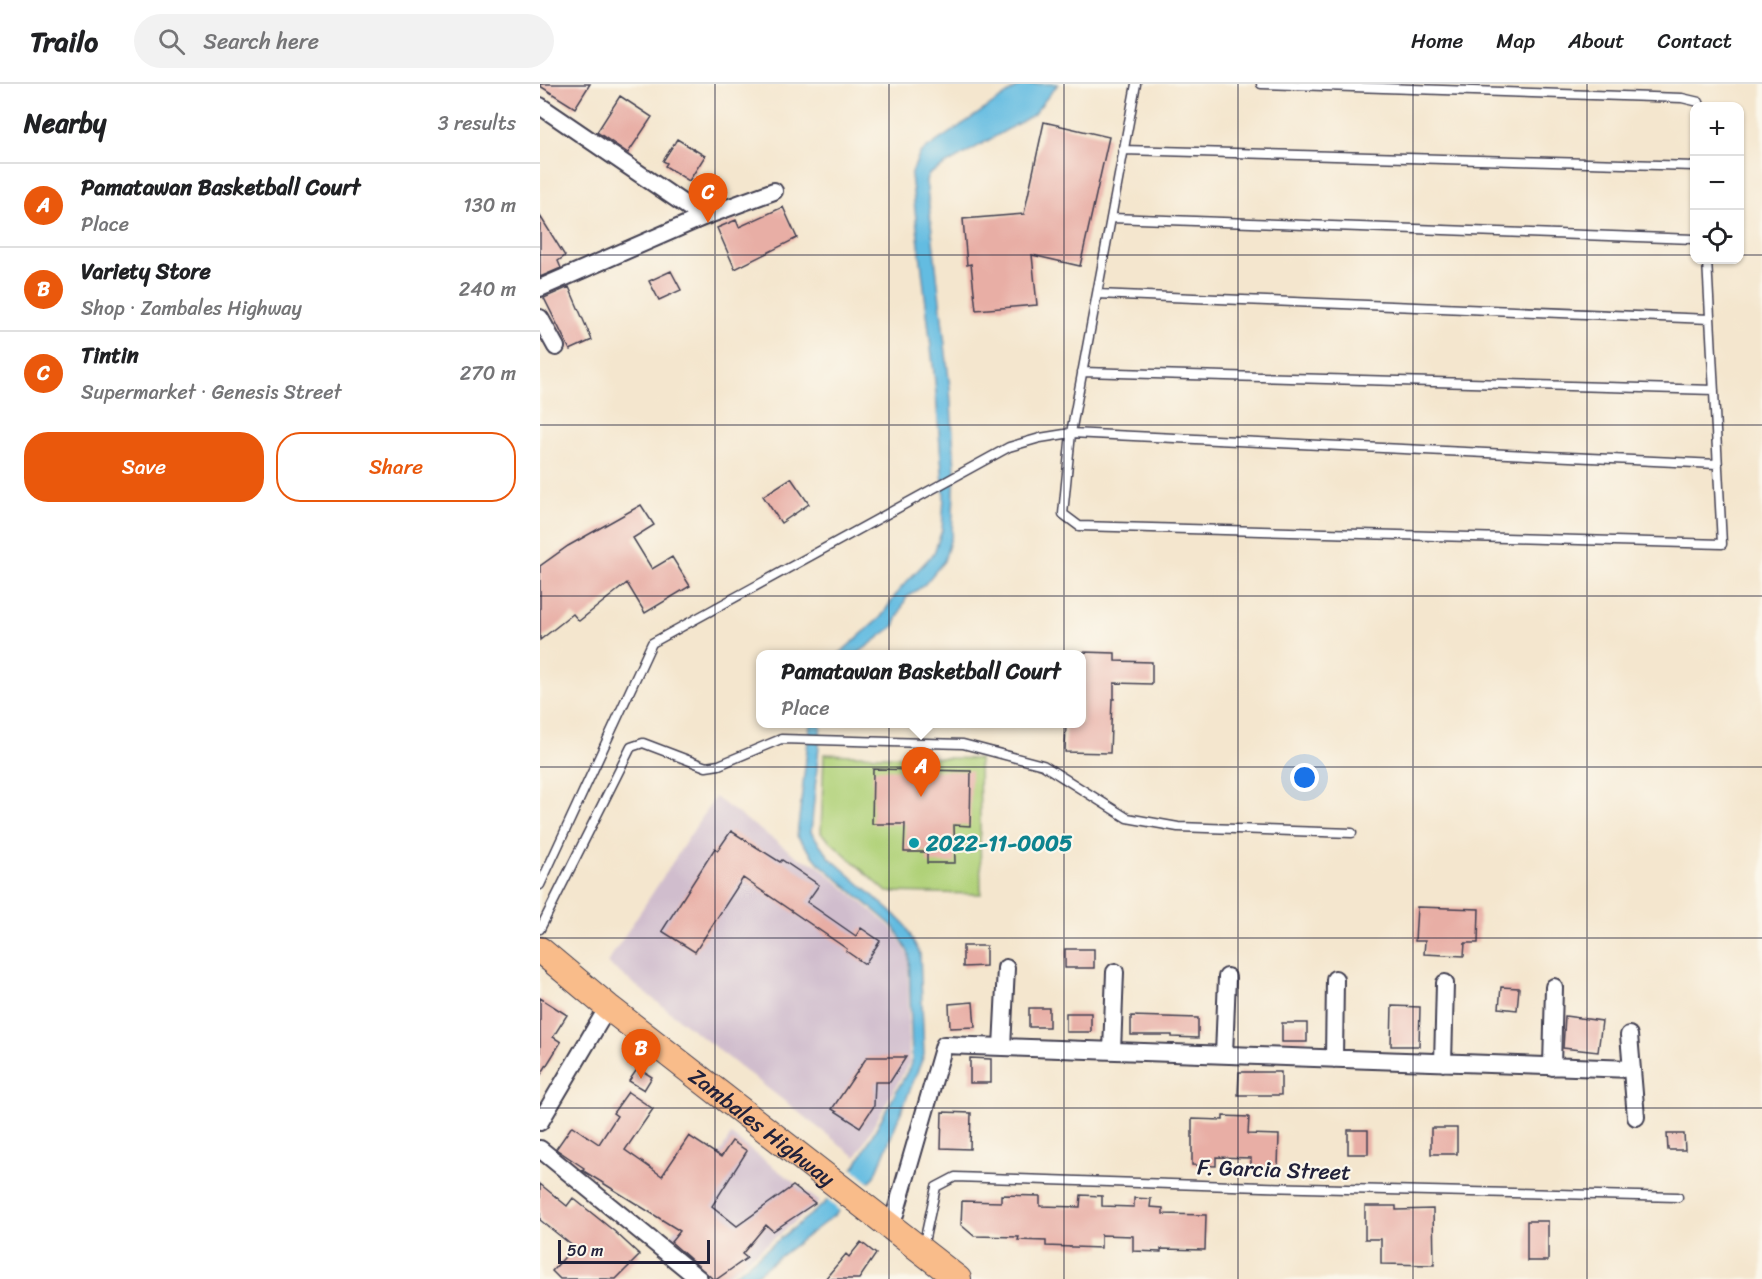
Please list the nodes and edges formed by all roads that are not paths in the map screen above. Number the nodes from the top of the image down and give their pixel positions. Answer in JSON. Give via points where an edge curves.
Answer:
{"nodes":[{"id":1,"x":1136,"y":84,"type":"edge"},
{"id":2,"x":1261,"y":84,"type":"edge"},
{"id":3,"x":1699,"y":102,"type":"edge"},
{"id":4,"x":540,"y":106,"type":"edge"},
{"id":5,"x":1123,"y":150,"type":"junction"},
{"id":6,"x":1690,"y":166,"type":"edge"},
{"id":7,"x":774,"y":191,"type":"dead end"},
{"id":8,"x":703,"y":217,"type":"junction"},
{"id":9,"x":1111,"y":218,"type":"junction"},
{"id":10,"x":1690,"y":239,"type":"edge"},
{"id":11,"x":1707,"y":264,"type":"edge"},
{"id":12,"x":540,"y":288,"type":"edge"},
{"id":13,"x":1097,"y":294,"type":"junction"},
{"id":14,"x":540,"y":318,"type":"edge"},
{"id":15,"x":1710,"y":319,"type":"junction"},
{"id":16,"x":556,"y":347,"type":"dead end"},
{"id":17,"x":1082,"y":372,"type":"junction"},
{"id":18,"x":1714,"y":390,"type":"junction"},
{"id":19,"x":1071,"y":433,"type":"junction"},
{"id":20,"x":1718,"y":464,"type":"junction"},
{"id":21,"x":1352,"y":833,"type":"dead end"},
{"id":22,"x":540,"y":885,"type":"edge"},
{"id":23,"x":540,"y":929,"type":"edge"},
{"id":24,"x":540,"y":950,"type":"edge"},
{"id":25,"x":1006,"y":968,"type":"dead end"},
{"id":26,"x":1115,"y":972,"type":"dead end"},
{"id":27,"x":1227,"y":977,"type":"dead end"},
{"id":28,"x":1335,"y":979,"type":"dead end"},
{"id":29,"x":1445,"y":983,"type":"dead end"},
{"id":30,"x":1554,"y":987,"type":"dead end"},
{"id":31,"x":608,"y":1007,"type":"junction"},
{"id":32,"x":1629,"y":1035,"type":"dead end"},
{"id":33,"x":1002,"y":1047,"type":"junction"},
{"id":34,"x":1112,"y":1051,"type":"junction"},
{"id":35,"x":1224,"y":1055,"type":"junction"},
{"id":36,"x":1334,"y":1059,"type":"junction"},
{"id":37,"x":1443,"y":1063,"type":"junction"},
{"id":38,"x":1552,"y":1067,"type":"junction"},
{"id":39,"x":1632,"y":1069,"type":"junction"},
{"id":40,"x":1636,"y":1117,"type":"dead end"},
{"id":41,"x":540,"y":1122,"type":"edge"},
{"id":42,"x":540,"y":1149,"type":"edge"},
{"id":43,"x":1678,"y":1197,"type":"dead end"},
{"id":44,"x":891,"y":1228,"type":"junction"},
{"id":45,"x":922,"y":1250,"type":"junction"},
{"id":46,"x":699,"y":1279,"type":"edge"},
{"id":47,"x":958,"y":1279,"type":"edge"}],
"edges":[{"from":1,"to":5,"type":"lane"},
{"from":2,"to":3,"type":"lane","via":[[1682,98]]},
{"from":4,"to":8,"type":"street"},
{"from":5,"to":6,"type":"lane"},
{"from":5,"to":9,"type":"lane"},
{"from":7,"to":8,"type":"street"},
{"from":8,"to":12,"type":"street"},
{"from":9,"to":10,"type":"lane"},
{"from":9,"to":13,"type":"lane"},
{"from":11,"to":15,"type":"lane"},
{"from":13,"to":15,"type":"lane"},
{"from":13,"to":17,"type":"lane"},
{"from":14,"to":16,"type":"street"},
{"from":15,"to":18,"type":"lane"},
{"from":17,"to":18,"type":"lane"},
{"from":17,"to":19,"type":"lane"},
{"from":18,"to":20,"type":"lane"},
{"from":19,"to":20,"type":"lane"},
{"from":19,"to":20,"type":"lane","via":[[1063,513],[1078,526],[1722,544]]},
{"from":19,"to":22,"type":"lane","via":[[1009,447],[652,643]]},
{"from":21,"to":23,"type":"lane","via":[[1178,827],[1127,818],[1043,765],[963,744],[781,739],[706,767],[643,743],[631,747]]},
{"from":24,"to":31,"type":"main road","name":"Zambales Highway"},
{"from":25,"to":33,"type":"street"},
{"from":26,"to":34,"type":"street"},
{"from":27,"to":35,"type":"street"},
{"from":28,"to":36,"type":"street"},
{"from":29,"to":37,"type":"street"},
{"from":30,"to":38,"type":"street"},
{"from":31,"to":41,"type":"street"},
{"from":31,"to":44,"type":"main road","name":"Zambales Highway"},
{"from":32,"to":39,"type":"street"},
{"from":33,"to":34,"type":"street"},
{"from":33,"to":44,"type":"street","via":[[944,1045]]},
{"from":34,"to":35,"type":"street"},
{"from":35,"to":36,"type":"street"},
{"from":36,"to":37,"type":"street"},
{"from":37,"to":38,"type":"street"},
{"from":38,"to":39,"type":"street"},
{"from":39,"to":40,"type":"street"},
{"from":42,"to":46,"type":"street"},
{"from":43,"to":45,"type":"lane","name":"F. Garcia Street","via":[[955,1177],[936,1187]]},
{"from":44,"to":45,"type":"main road","name":"Zambales Highway"},
{"from":45,"to":47,"type":"main road","name":"Zambales Highway"}]}
